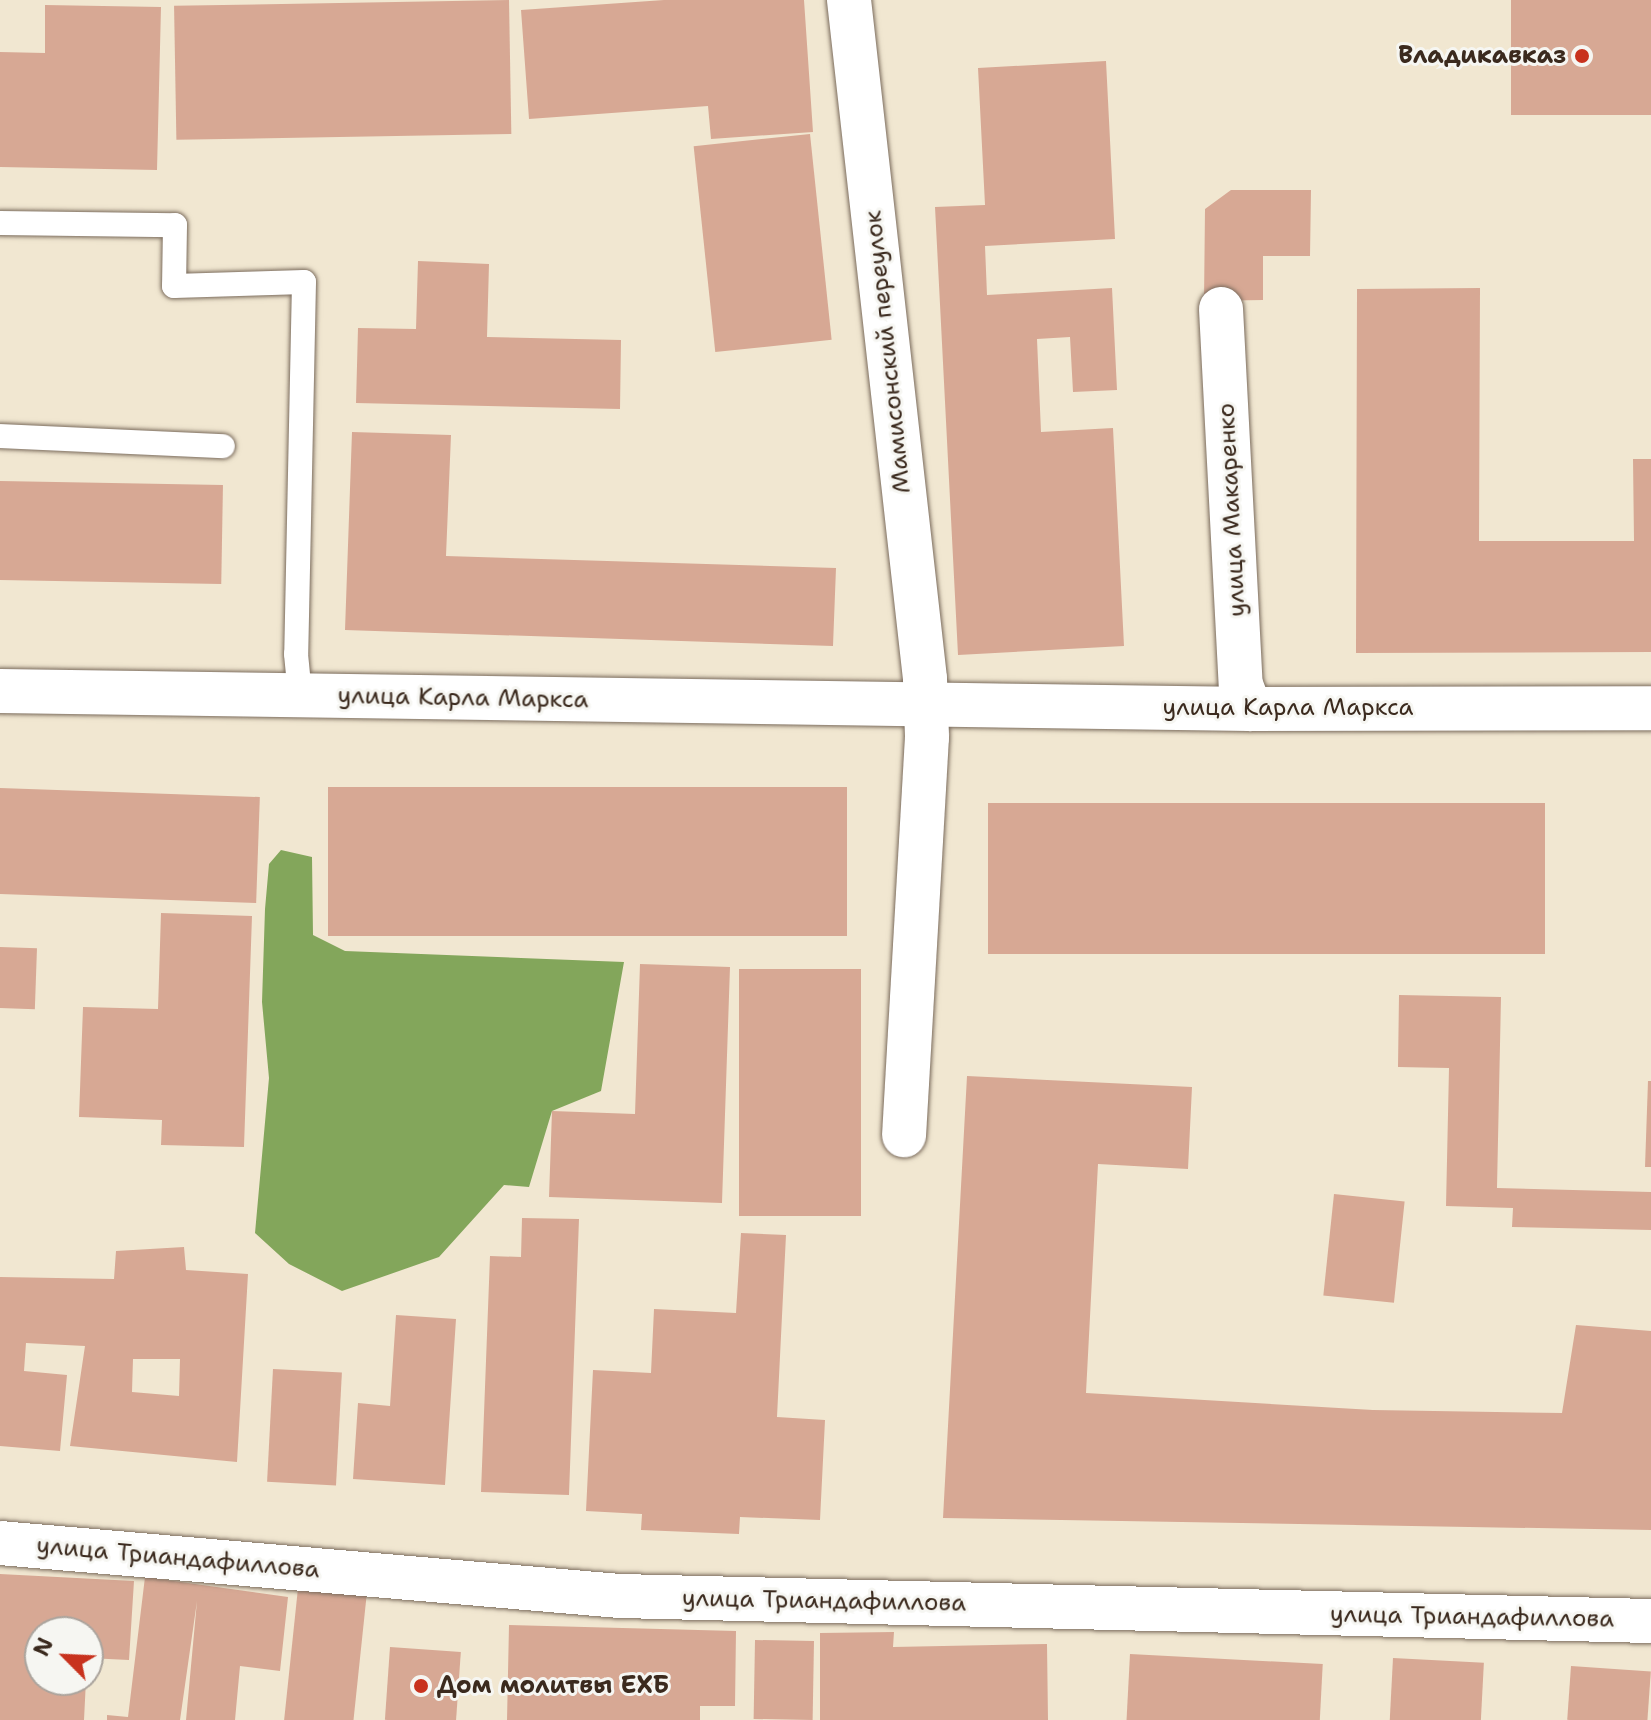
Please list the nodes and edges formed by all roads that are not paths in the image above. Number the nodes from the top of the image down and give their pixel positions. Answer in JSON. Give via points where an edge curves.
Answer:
{"nodes":[{"id":1,"x":849,"y":0,"type":"edge"},
{"id":2,"x":0,"y":223,"type":"edge"},
{"id":3,"x":1221,"y":309,"type":"dead end"},
{"id":4,"x":0,"y":436,"type":"edge"},
{"id":5,"x":223,"y":446,"type":"dead end"},
{"id":6,"x":0,"y":691,"type":"edge"},
{"id":7,"x":300,"y":695,"type":"junction"},
{"id":8,"x":925,"y":704,"type":"junction"},
{"id":9,"x":1651,"y":708,"type":"edge"},
{"id":10,"x":1250,"y":709,"type":"junction"},
{"id":11,"x":904,"y":1135,"type":"dead end"},
{"id":12,"x":0,"y":1543,"type":"edge"},
{"id":13,"x":1651,"y":1621,"type":"edge"}],
"edges":[{"from":1,"to":8,"type":"street","name":"Мамисонский переулок"},
{"from":2,"to":7,"type":"lane","via":[[175,225],[174,286],[304,282],[296,654]]},
{"from":3,"to":10,"type":"street","name":"улица Макаренко","via":[[1241,685]]},
{"from":4,"to":5,"type":"lane"},
{"from":6,"to":7,"type":"street","name":"улица Карла Маркса"},
{"from":7,"to":8,"type":"street","name":"улица Карла Маркса"},
{"from":8,"to":10,"type":"street","name":"улица Карла Маркса"},
{"from":8,"to":11,"type":"street"},
{"from":9,"to":10,"type":"street","name":"улица Карла Маркса"},
{"from":12,"to":13,"type":"street","name":"улица Триандафиллова","via":[[620,1596]]}]}
